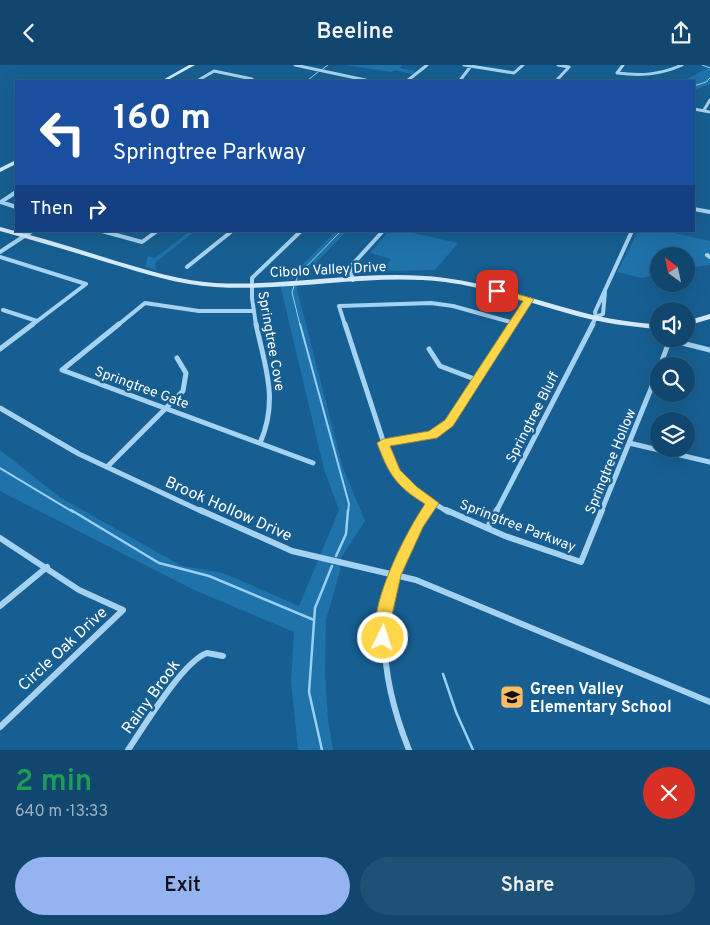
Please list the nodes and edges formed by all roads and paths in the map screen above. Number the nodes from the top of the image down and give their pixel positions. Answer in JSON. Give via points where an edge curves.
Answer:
{"nodes":[{"id":1,"x":193,"y":65,"type":"edge"},
{"id":2,"x":294,"y":65,"type":"edge"},
{"id":3,"x":427,"y":65,"type":"edge"},
{"id":4,"x":464,"y":65,"type":"edge"},
{"id":5,"x":523,"y":65,"type":"edge"},
{"id":6,"x":558,"y":65,"type":"edge"},
{"id":7,"x":624,"y":65,"type":"edge"},
{"id":8,"x":682,"y":65,"type":"edge"},
{"id":9,"x":471,"y":66,"type":"junction"},
{"id":10,"x":461,"y":79,"type":"dead end"},
{"id":11,"x":165,"y":80,"type":"edge"},
{"id":12,"x":199,"y":80,"type":"edge"},
{"id":13,"x":250,"y":80,"type":"edge"},
{"id":14,"x":365,"y":80,"type":"edge"},
{"id":15,"x":408,"y":80,"type":"edge"},
{"id":16,"x":557,"y":80,"type":"edge"},
{"id":17,"x":709,"y":101,"type":"edge"},
{"id":18,"x":695,"y":109,"type":"edge"},
{"id":19,"x":704,"y":111,"type":"junction"},
{"id":20,"x":710,"y":112,"type":"edge"},
{"id":21,"x":15,"y":162,"type":"edge"},
{"id":22,"x":0,"y":170,"type":"edge"},
{"id":23,"x":15,"y":193,"type":"edge"},
{"id":24,"x":1,"y":202,"type":"edge"},
{"id":25,"x":15,"y":207,"type":"edge"},
{"id":26,"x":695,"y":209,"type":"edge"},
{"id":27,"x":710,"y":212,"type":"edge"},
{"id":28,"x":0,"y":229,"type":"edge"},
{"id":29,"x":31,"y":232,"type":"edge"},
{"id":30,"x":105,"y":232,"type":"edge"},
{"id":31,"x":156,"y":232,"type":"edge"},
{"id":32,"x":231,"y":232,"type":"edge"},
{"id":33,"x":300,"y":232,"type":"edge"},
{"id":34,"x":382,"y":232,"type":"edge"},
{"id":35,"x":632,"y":232,"type":"edge"},
{"id":36,"x":25,"y":236,"type":"junction"},
{"id":37,"x":0,"y":252,"type":"edge"},
{"id":38,"x":0,"y":257,"type":"edge"},
{"id":39,"x":187,"y":267,"type":"dead end"},
{"id":40,"x":352,"y":280,"type":"junction"},
{"id":41,"x":251,"y":286,"type":"junction"},
{"id":42,"x":529,"y":299,"type":"junction"},
{"id":43,"x":3,"y":310,"type":"dead end"},
{"id":44,"x":253,"y":311,"type":"junction"},
{"id":45,"x":710,"y":316,"type":"edge"},
{"id":46,"x":596,"y":317,"type":"junction"},
{"id":47,"x":37,"y":321,"type":"junction"},
{"id":48,"x":695,"y":321,"type":"edge"},
{"id":49,"x":514,"y":323,"type":"junction"},
{"id":50,"x":650,"y":327,"type":"edge"},
{"id":51,"x":695,"y":346,"type":"edge"},
{"id":52,"x":0,"y":349,"type":"edge"},
{"id":53,"x":429,"y":349,"type":"dead end"},
{"id":54,"x":710,"y":350,"type":"edge"},
{"id":55,"x":177,"y":358,"type":"dead end"},
{"id":56,"x":477,"y":380,"type":"junction"},
{"id":57,"x":650,"y":390,"type":"edge"},
{"id":58,"x":0,"y":408,"type":"edge"},
{"id":59,"x":167,"y":409,"type":"junction"},
{"id":60,"x":260,"y":443,"type":"junction"},
{"id":61,"x":383,"y":443,"type":"junction"},
{"id":62,"x":629,"y":443,"type":"junction"},
{"id":63,"x":710,"y":461,"type":"edge"},
{"id":64,"x":313,"y":463,"type":"dead end"},
{"id":65,"x":108,"y":466,"type":"junction"},
{"id":66,"x":433,"y":503,"type":"junction"},
{"id":67,"x":488,"y":527,"type":"junction"},
{"id":68,"x":0,"y":538,"type":"edge"},
{"id":69,"x":581,"y":562,"type":"joint"},
{"id":70,"x":47,"y":567,"type":"junction"},
{"id":71,"x":394,"y":575,"type":"junction"},
{"id":72,"x":0,"y":606,"type":"edge"},
{"id":73,"x":223,"y":656,"type":"dead end"},
{"id":74,"x":710,"y":702,"type":"edge"},
{"id":75,"x":0,"y":727,"type":"edge"},
{"id":76,"x":128,"y":750,"type":"edge"},
{"id":77,"x":409,"y":750,"type":"edge"}],
"edges":[{"from":1,"to":11,"type":"main road"},
{"from":2,"to":14,"type":"street"},
{"from":3,"to":15,"type":"street"},
{"from":4,"to":9,"type":"street"},
{"from":5,"to":9,"type":"street","via":[[514,73]]},
{"from":6,"to":16,"type":"street","via":[[569,67]]},
{"from":7,"to":8,"type":"street","via":[[618,73],[640,76],[660,74]]},
{"from":9,"to":10,"type":"street"},
{"from":12,"to":13,"type":"street","via":[[214,71]]},
{"from":17,"to":19,"type":"street"},
{"from":18,"to":19,"type":"street"},
{"from":19,"to":20,"type":"street"},
{"from":21,"to":22,"type":"main road"},
{"from":23,"to":24,"type":"street"},
{"from":24,"to":25,"type":"street"},
{"from":26,"to":27,"type":"street"},
{"from":28,"to":36,"type":"main road","name":"Cibolo Valley Drive"},
{"from":29,"to":36,"type":"street"},
{"from":30,"to":31,"type":"street","via":[[142,243]]},
{"from":32,"to":39,"type":"street"},
{"from":33,"to":41,"type":"street","name":"Springtree Cove","via":[[255,273]]},
{"from":34,"to":40,"type":"street","via":[[352,265]]},
{"from":35,"to":46,"type":"street","name":"Springtree Bluff","via":[[605,292],[603,314]]},
{"from":36,"to":37,"type":"street"},
{"from":36,"to":41,"type":"main road","name":"Cibolo Valley Drive","via":[[176,281]]},
{"from":38,"to":47,"type":"street","via":[[86,284]]},
{"from":40,"to":41,"type":"main road","name":"Cibolo Valley Drive"},
{"from":40,"to":42,"type":"main road","name":"Cibolo Valley Drive","via":[[445,280]]},
{"from":41,"to":44,"type":"street","name":"Springtree Cove"},
{"from":42,"to":46,"type":"main road","name":"Cibolo Valley Drive"},
{"from":42,"to":49,"type":"street"},
{"from":43,"to":47,"type":"street"},
{"from":44,"to":59,"type":"street","name":"Springtree Gate","via":[[211,312],[145,303],[62,370]]},
{"from":44,"to":60,"type":"street","name":"Springtree Cove","via":[[271,406],[268,430]]},
{"from":45,"to":48,"type":"main road"},
{"from":46,"to":50,"type":"main road","name":"Cibolo Valley Drive"},
{"from":46,"to":67,"type":"street","name":"Springtree Bluff"},
{"from":47,"to":52,"type":"street"},
{"from":49,"to":56,"type":"street"},
{"from":49,"to":61,"type":"street","name":"Springtree Parkway","via":[[431,303],[339,306]]},
{"from":51,"to":54,"type":"street"},
{"from":53,"to":56,"type":"street","via":[[435,362],[444,369]]},
{"from":55,"to":59,"type":"street","via":[[184,365],[186,384]]},
{"from":56,"to":61,"type":"street","via":[[456,415],[441,430],[425,437]]},
{"from":57,"to":62,"type":"street","name":"Springtree Hollow"},
{"from":58,"to":65,"type":"street","name":"Brook Hollow Drive","via":[[62,445]]},
{"from":59,"to":60,"type":"street","name":"Springtree Gate"},
{"from":59,"to":65,"type":"street"},
{"from":60,"to":64,"type":"street","name":"Springtree Gate"},
{"from":61,"to":66,"type":"street","name":"Springtree Parkway","via":[[394,472],[413,491]]},
{"from":62,"to":63,"type":"street"},
{"from":62,"to":69,"type":"street","name":"Springtree Hollow"},
{"from":65,"to":71,"type":"street","name":"Brook Hollow Drive","via":[[275,545]]},
{"from":66,"to":67,"type":"street","name":"Springtree Parkway"},
{"from":66,"to":71,"type":"street","via":[[418,525]]},
{"from":67,"to":69,"type":"street","name":"Springtree Parkway"},
{"from":68,"to":70,"type":"street"},
{"from":70,"to":72,"type":"street"},
{"from":70,"to":75,"type":"street","name":"Circle Oak Drive","via":[[79,590],[123,610]]},
{"from":71,"to":74,"type":"street","name":"Brook Hollow Drive","via":[[437,588]]},
{"from":71,"to":77,"type":"street","via":[[384,615],[384,658],[388,689]]},
{"from":73,"to":76,"type":"street","name":"Rainy Brook","via":[[206,653],[189,665]]}]}
